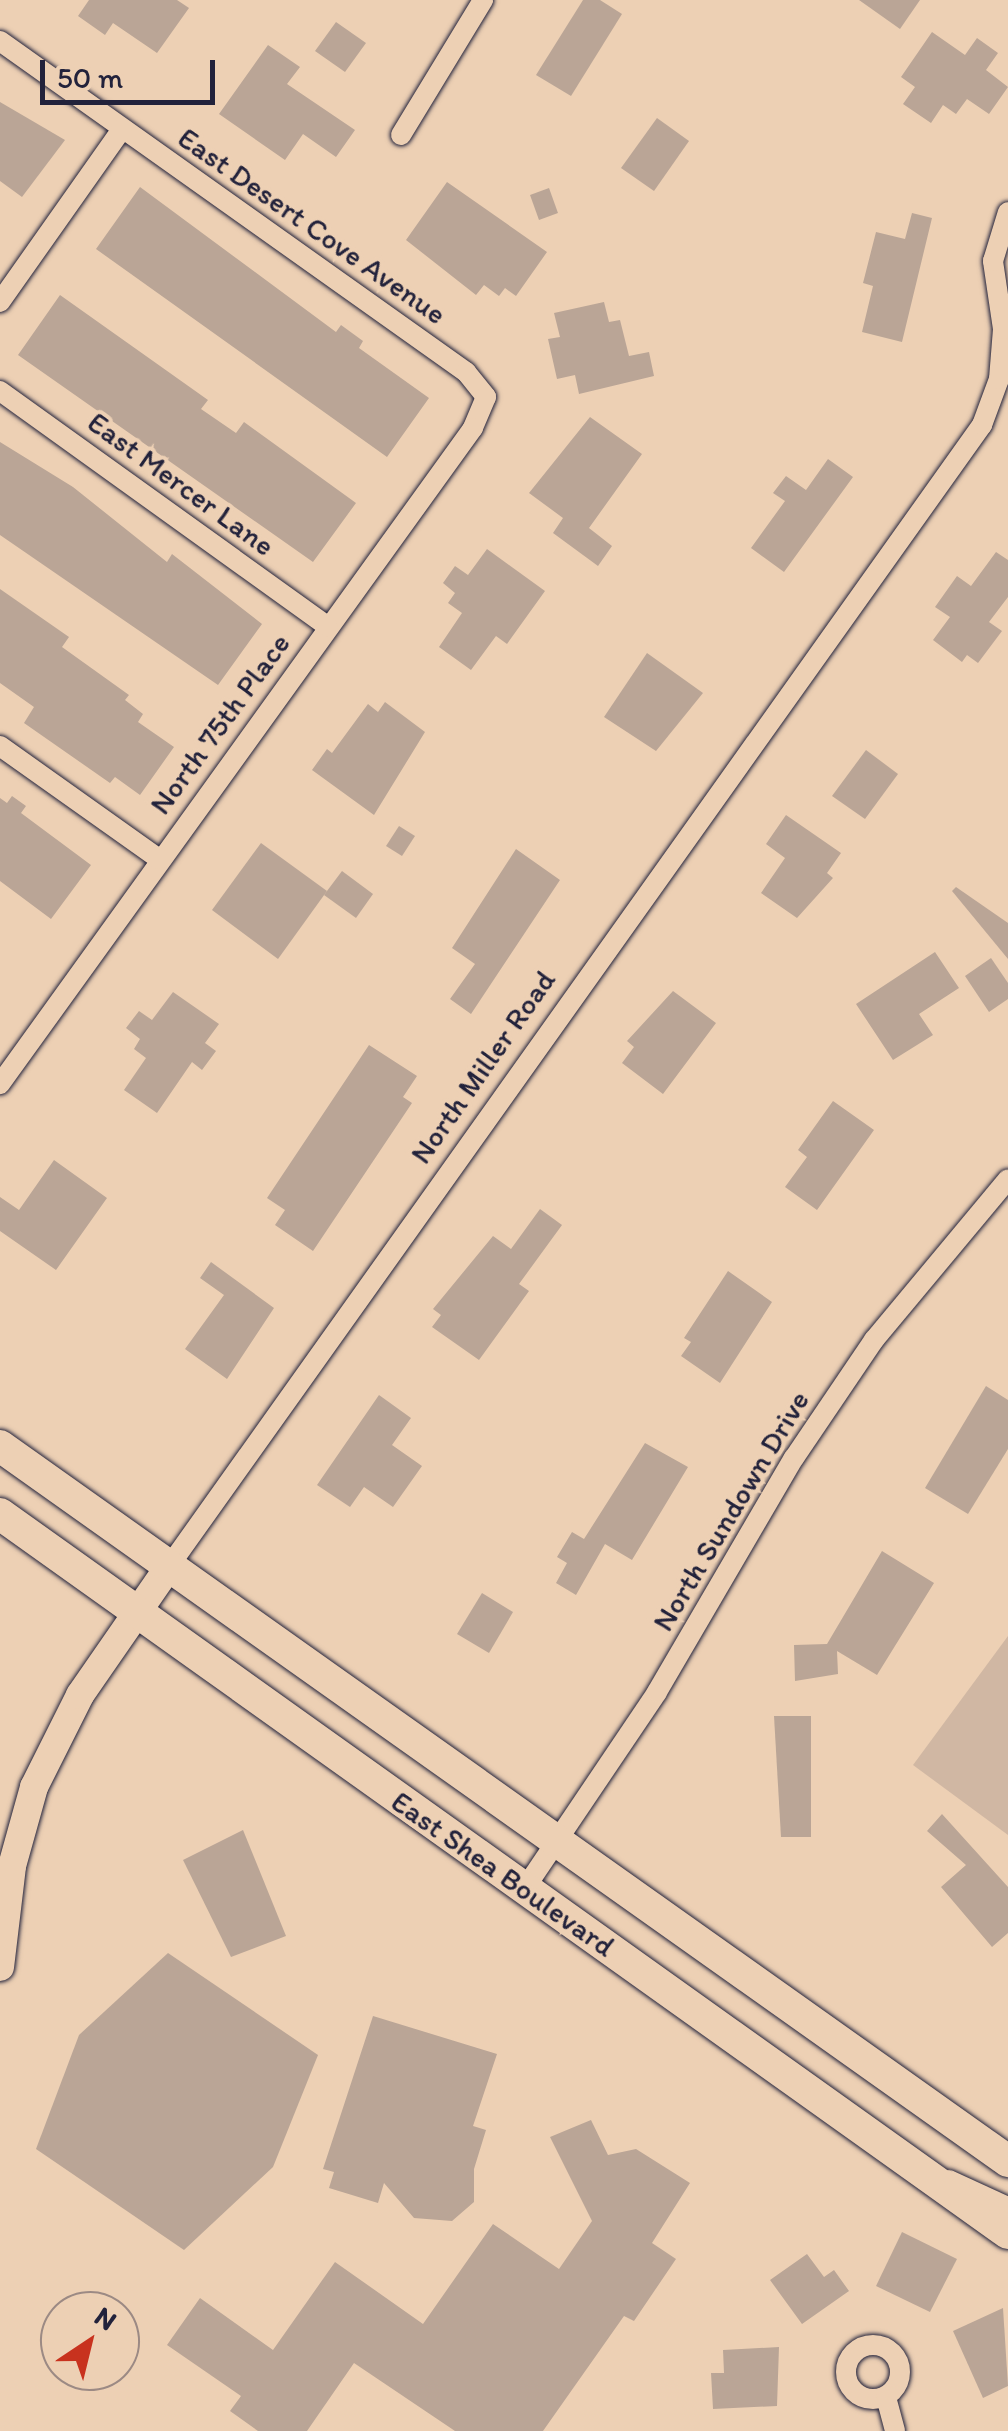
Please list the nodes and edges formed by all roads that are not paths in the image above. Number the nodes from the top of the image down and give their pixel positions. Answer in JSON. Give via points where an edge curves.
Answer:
{"nodes":[{"id":1,"x":483,"y":0,"type":"edge"},
{"id":2,"x":0,"y":41,"type":"edge"},
{"id":3,"x":122,"y":129,"type":"junction"},
{"id":4,"x":402,"y":135,"type":"dead end"},
{"id":5,"x":1008,"y":212,"type":"edge"},
{"id":6,"x":0,"y":302,"type":"edge"},
{"id":7,"x":0,"y":391,"type":"edge"},
{"id":8,"x":486,"y":398,"type":"joint"},
{"id":9,"x":327,"y":626,"type":"junction"},
{"id":10,"x":0,"y":746,"type":"edge"},
{"id":11,"x":159,"y":860,"type":"junction"},
{"id":12,"x":0,"y":1084,"type":"edge"},
{"id":13,"x":1008,"y":1179,"type":"edge"},
{"id":14,"x":0,"y":1446,"type":"edge"},
{"id":15,"x":0,"y":1514,"type":"edge"},
{"id":16,"x":170,"y":1565,"type":"junction"},
{"id":17,"x":138,"y":1612,"type":"junction"},
{"id":18,"x":556,"y":1843,"type":"junction"},
{"id":19,"x":525,"y":1888,"type":"junction"},
{"id":20,"x":0,"y":1967,"type":"edge"},
{"id":21,"x":1008,"y":2160,"type":"edge"},
{"id":22,"x":919,"y":2170,"type":"junction"},
{"id":23,"x":1008,"y":2207,"type":"edge"},
{"id":24,"x":1008,"y":2232,"type":"edge"},
{"id":25,"x":886,"y":2396,"type":"dead end"},
{"id":26,"x":894,"y":2428,"type":"edge"}],
"edges":[{"from":1,"to":4,"type":"street"},
{"from":2,"to":3,"type":"street","name":"East Desert Cove Avenue"},
{"from":3,"to":6,"type":"street"},
{"from":3,"to":8,"type":"street","name":"East Desert Cove Avenue","via":[[466,372]]},
{"from":5,"to":16,"type":"street","name":"North Miller Road","via":[[994,261],[1003,329],[999,380],[982,425]]},
{"from":7,"to":9,"type":"street","name":"East Mercer Lane"},
{"from":8,"to":9,"type":"street","name":"North 75th Place","via":[[472,428]]},
{"from":9,"to":11,"type":"street","name":"North 75th Place"},
{"from":10,"to":11,"type":"street"},
{"from":11,"to":12,"type":"street","name":"North 75th Place"},
{"from":13,"to":18,"type":"street","name":"North Sundown Drive","via":[[856,1366],[658,1692]]},
{"from":14,"to":16,"type":"main road","name":"East Shea Boulevard"},
{"from":15,"to":17,"type":"main road","name":"East Shea Boulevard"},
{"from":16,"to":17,"type":"street","name":"North Miller Road"},
{"from":16,"to":18,"type":"main road","name":"East Shea Boulevard"},
{"from":17,"to":19,"type":"main road","name":"East Shea Boulevard"},
{"from":17,"to":20,"type":"street","name":"North Miller Road","via":[[63,1724],[34,1787],[12,1866]]},
{"from":18,"to":19,"type":"street","name":"North Sundown Drive"},
{"from":18,"to":21,"type":"main road","name":"East Shea Boulevard"},
{"from":19,"to":22,"type":"main road","name":"East Shea Boulevard"},
{"from":22,"to":23,"type":"street"},
{"from":22,"to":24,"type":"main road","name":"East Shea Boulevard"},
{"from":25,"to":26,"type":"street"}]}
